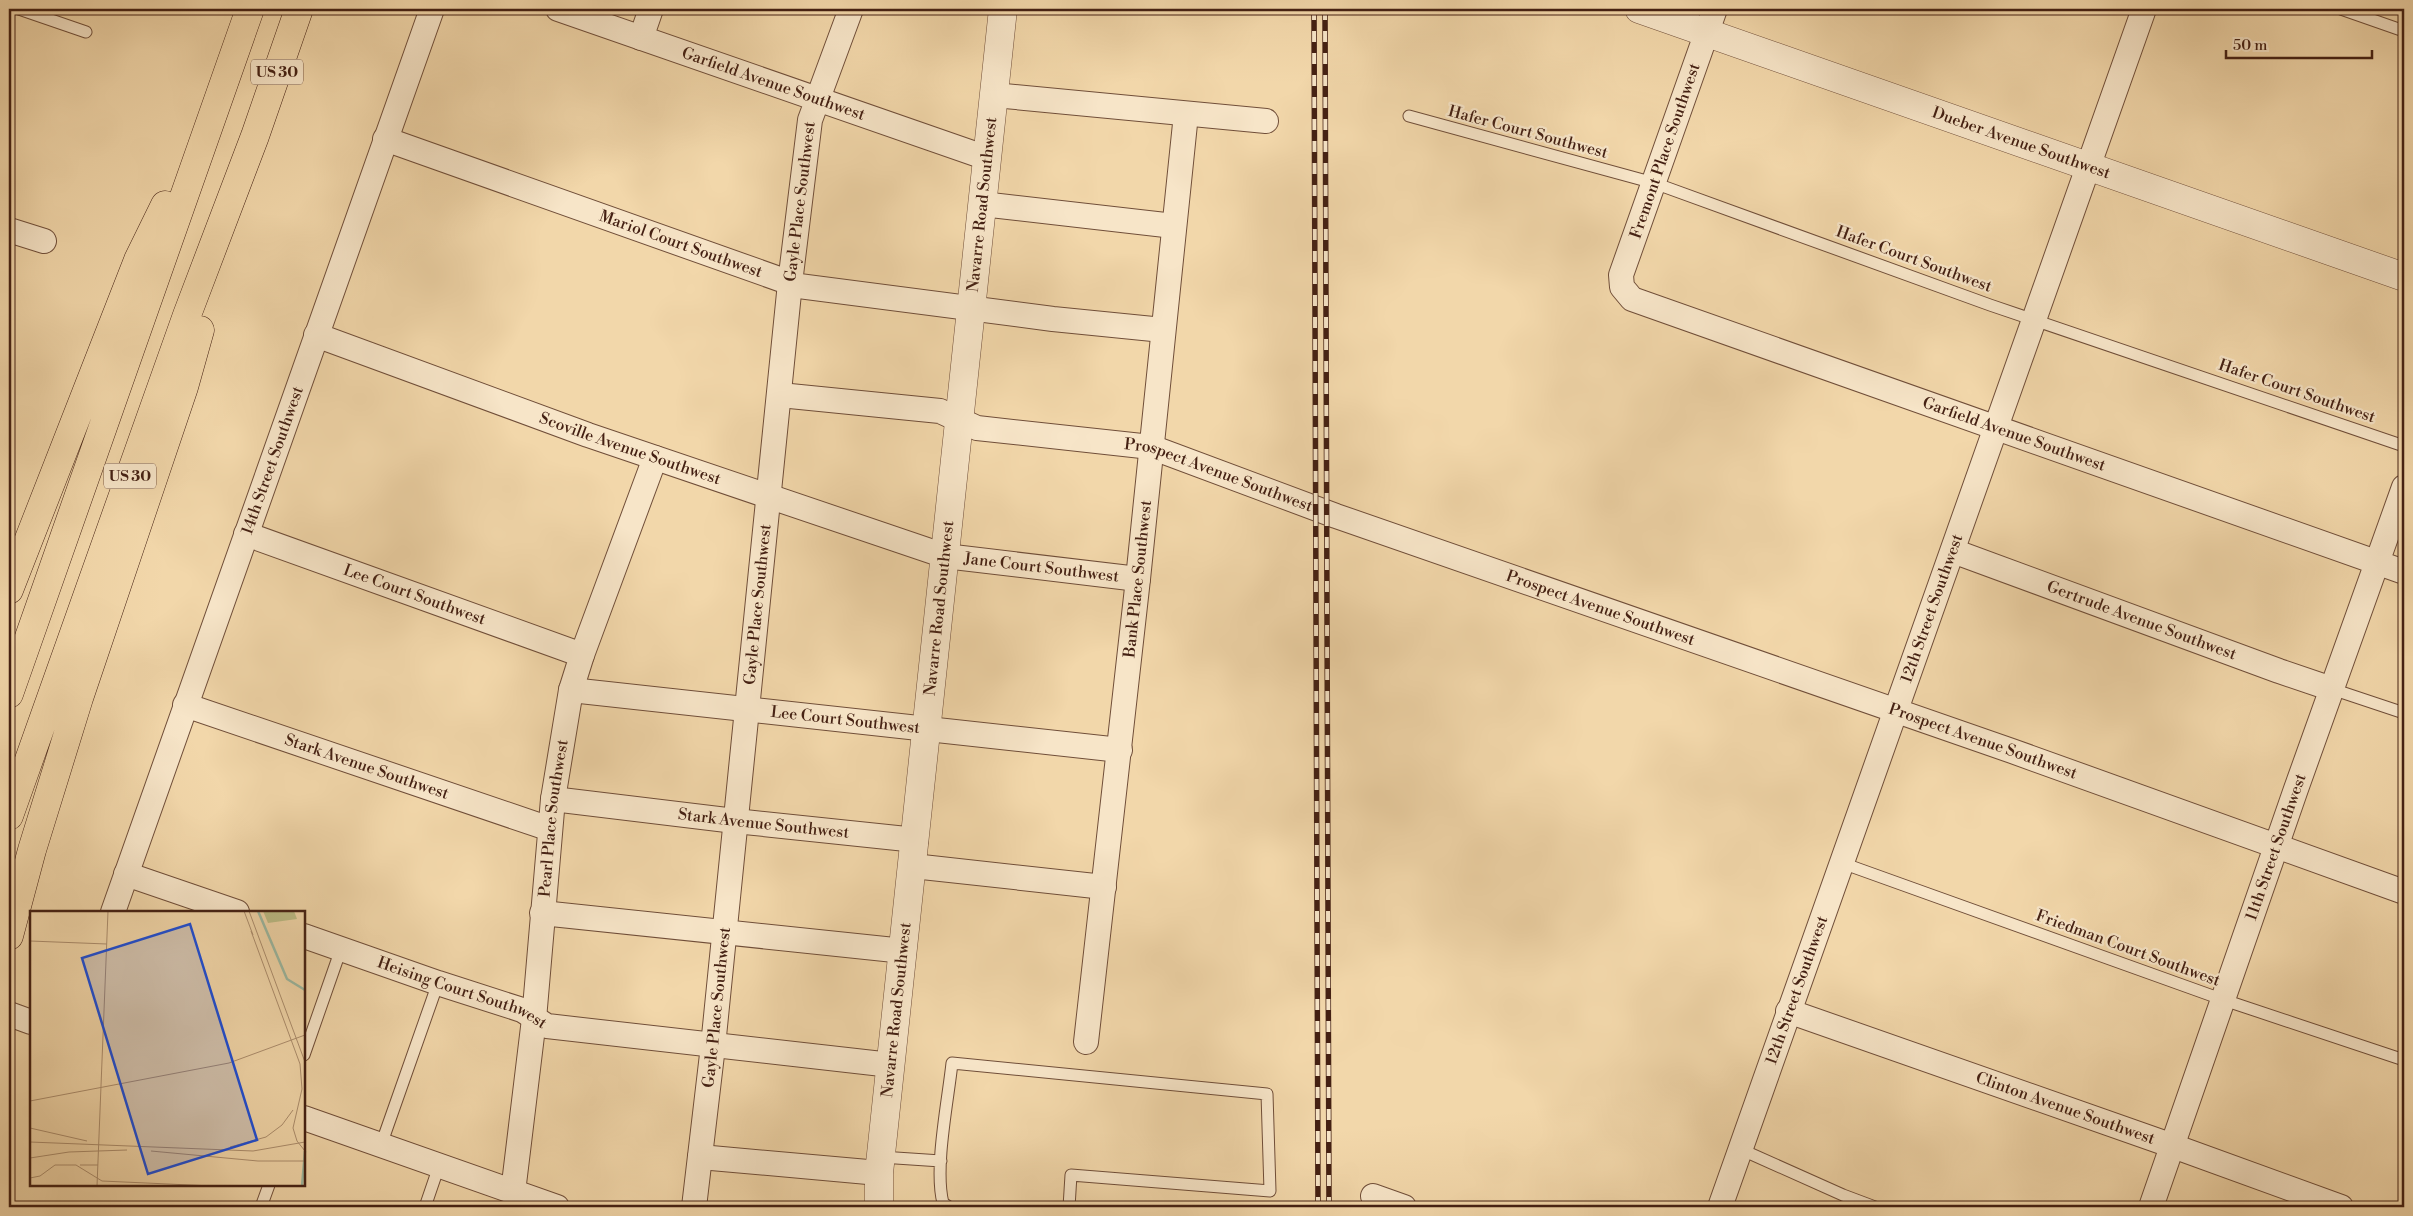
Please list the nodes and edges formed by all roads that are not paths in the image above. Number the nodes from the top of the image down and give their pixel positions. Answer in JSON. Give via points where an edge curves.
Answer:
{"nodes":[{"id":1,"x":19,"y":9,"type":"edge"},
{"id":2,"x":250,"y":9,"type":"edge"},
{"id":3,"x":299,"y":9,"type":"edge"},
{"id":4,"x":432,"y":9,"type":"edge"},
{"id":5,"x":558,"y":9,"type":"edge"},
{"id":6,"x":651,"y":9,"type":"edge"},
{"id":7,"x":851,"y":9,"type":"edge"},
{"id":8,"x":1003,"y":9,"type":"edge"},
{"id":9,"x":1640,"y":9,"type":"edge"},
{"id":10,"x":2144,"y":9,"type":"edge"},
{"id":11,"x":2341,"y":9,"type":"edge"},
{"id":12,"x":1710,"y":20,"type":"edge"},
{"id":13,"x":2404,"y":31,"type":"edge"},
{"id":14,"x":86,"y":32,"type":"dead end"},
{"id":15,"x":641,"y":38,"type":"junction"},
{"id":16,"x":994,"y":95,"type":"junction"},
{"id":17,"x":817,"y":100,"type":"junction"},
{"id":18,"x":216,"y":103,"type":"junction"},
{"id":19,"x":1186,"y":114,"type":"junction"},
{"id":20,"x":1409,"y":116,"type":"dead end"},
{"id":21,"x":1266,"y":122,"type":"dead end"},
{"id":22,"x":254,"y":136,"type":"junction"},
{"id":23,"x":385,"y":139,"type":"junction"},
{"id":24,"x":987,"y":158,"type":"junction"},
{"id":25,"x":2089,"y":166,"type":"junction"},
{"id":26,"x":1654,"y":184,"type":"junction"},
{"id":27,"x":982,"y":204,"type":"junction"},
{"id":28,"x":1174,"y":226,"type":"junction"},
{"id":29,"x":9,"y":230,"type":"edge"},
{"id":30,"x":44,"y":242,"type":"dead end"},
{"id":31,"x":2404,"y":277,"type":"edge"},
{"id":32,"x":790,"y":283,"type":"junction"},
{"id":33,"x":1625,"y":293,"type":"joint"},
{"id":34,"x":971,"y":309,"type":"junction"},
{"id":35,"x":2035,"y":319,"type":"junction"},
{"id":36,"x":1163,"y":330,"type":"junction"},
{"id":37,"x":316,"y":335,"type":"junction"},
{"id":38,"x":780,"y":395,"type":"junction"},
{"id":39,"x":959,"y":420,"type":"junction"},
{"id":40,"x":1996,"y":426,"type":"junction"},
{"id":41,"x":2404,"y":446,"type":"edge"},
{"id":42,"x":1151,"y":447,"type":"junction"},
{"id":43,"x":655,"y":458,"type":"junction"},
{"id":44,"x":2404,"y":487,"type":"edge"},
{"id":45,"x":770,"y":498,"type":"junction"},
{"id":46,"x":246,"y":534,"type":"junction"},
{"id":47,"x":1953,"y":552,"type":"junction"},
{"id":48,"x":945,"y":556,"type":"junction"},
{"id":49,"x":2378,"y":562,"type":"junction"},
{"id":50,"x":2404,"y":572,"type":"edge"},
{"id":51,"x":1138,"y":579,"type":"junction"},
{"id":52,"x":9,"y":590,"type":"edge"},
{"id":53,"x":582,"y":655,"type":"junction"},
{"id":54,"x":2332,"y":688,"type":"junction"},
{"id":55,"x":571,"y":690,"type":"junction"},
{"id":56,"x":9,"y":694,"type":"edge"},
{"id":57,"x":185,"y":705,"type":"junction"},
{"id":58,"x":746,"y":708,"type":"junction"},
{"id":59,"x":1895,"y":710,"type":"junction"},
{"id":60,"x":2404,"y":713,"type":"edge"},
{"id":61,"x":927,"y":728,"type":"junction"},
{"id":62,"x":1120,"y":750,"type":"junction"},
{"id":63,"x":553,"y":799,"type":"junction"},
{"id":64,"x":9,"y":816,"type":"edge"},
{"id":65,"x":735,"y":821,"type":"junction"},
{"id":66,"x":550,"y":829,"type":"junction"},
{"id":67,"x":2277,"y":847,"type":"junction"},
{"id":68,"x":914,"y":853,"type":"junction"},
{"id":69,"x":1842,"y":863,"type":"junction"},
{"id":70,"x":126,"y":874,"type":"junction"},
{"id":71,"x":1104,"y":887,"type":"junction"},
{"id":72,"x":2404,"y":892,"type":"edge"},
{"id":73,"x":113,"y":911,"type":"edge"},
{"id":74,"x":233,"y":911,"type":"edge"},
{"id":75,"x":542,"y":913,"type":"junction"},
{"id":76,"x":724,"y":934,"type":"junction"},
{"id":77,"x":9,"y":936,"type":"edge"},
{"id":78,"x":305,"y":936,"type":"edge"},
{"id":79,"x":341,"y":949,"type":"junction"},
{"id":80,"x":904,"y":951,"type":"junction"},
{"id":81,"x":438,"y":984,"type":"junction"},
{"id":82,"x":2224,"y":1000,"type":"junction"},
{"id":83,"x":1788,"y":1011,"type":"junction"},
{"id":84,"x":9,"y":1014,"type":"edge"},
{"id":85,"x":534,"y":1019,"type":"junction"},
{"id":86,"x":30,"y":1022,"type":"edge"},
{"id":87,"x":1086,"y":1042,"type":"dead end"},
{"id":88,"x":713,"y":1046,"type":"junction"},
{"id":89,"x":305,"y":1052,"type":"edge"},
{"id":90,"x":2404,"y":1060,"type":"edge"},
{"id":91,"x":891,"y":1065,"type":"junction"},
{"id":92,"x":305,"y":1118,"type":"edge"},
{"id":93,"x":381,"y":1144,"type":"junction"},
{"id":94,"x":2173,"y":1146,"type":"junction"},
{"id":95,"x":1740,"y":1149,"type":"junction"},
{"id":96,"x":700,"y":1157,"type":"junction"},
{"id":97,"x":941,"y":1161,"type":"junction"},
{"id":98,"x":880,"y":1165,"type":"junction"},
{"id":99,"x":439,"y":1166,"type":"junction"},
{"id":100,"x":269,"y":1186,"type":"edge"},
{"id":101,"x":513,"y":1192,"type":"junction"},
{"id":102,"x":1372,"y":1202,"type":"edge"},
{"id":103,"x":261,"y":1207,"type":"edge"},
{"id":104,"x":425,"y":1207,"type":"edge"},
{"id":105,"x":557,"y":1207,"type":"edge"},
{"id":106,"x":694,"y":1207,"type":"edge"},
{"id":107,"x":879,"y":1207,"type":"edge"},
{"id":108,"x":950,"y":1207,"type":"edge"},
{"id":109,"x":1069,"y":1207,"type":"edge"},
{"id":110,"x":1404,"y":1207,"type":"edge"},
{"id":111,"x":1720,"y":1207,"type":"edge"},
{"id":112,"x":1875,"y":1207,"type":"edge"},
{"id":113,"x":2151,"y":1207,"type":"edge"},
{"id":114,"x":2341,"y":1207,"type":"edge"}],
"edges":[{"from":1,"to":14,"type":"lane"},
{"from":2,"to":18,"type":"highway","number":"US 30"},
{"from":3,"to":22,"type":"highway","number":"US 30"},
{"from":4,"to":23,"type":"street","name":"14th Street Southwest"},
{"from":5,"to":15,"type":"street","name":"Garfield Avenue Southwest"},
{"from":6,"to":15,"type":"street"},
{"from":7,"to":17,"type":"street","name":"Gayle Place Southwest"},
{"from":8,"to":16,"type":"street","name":"Navarre Road Southwest"},
{"from":9,"to":12,"type":"street","name":"Dueber Avenue Southwest"},
{"from":10,"to":25,"type":"street","name":"12th Street Southwest"},
{"from":11,"to":13,"type":"lane"},
{"from":12,"to":25,"type":"street","name":"Dueber Avenue Southwest"},
{"from":12,"to":26,"type":"street","name":"Fremont Place Southwest"},
{"from":15,"to":17,"type":"street","name":"Garfield Avenue Southwest"},
{"from":16,"to":19,"type":"street"},
{"from":16,"to":24,"type":"street","name":"Navarre Road Southwest"},
{"from":17,"to":24,"type":"street","name":"Garfield Avenue Southwest"},
{"from":17,"to":32,"type":"street","name":"Gayle Place Southwest","via":[[810,120]]},
{"from":18,"to":52,"type":"highway","via":[[138,260]]},
{"from":18,"to":56,"type":"highway","number":"US 30"},
{"from":19,"to":21,"type":"street"},
{"from":19,"to":28,"type":"street","name":"Bank Place Southwest"},
{"from":20,"to":26,"type":"lane","name":"Hafer Court Southwest"},
{"from":22,"to":64,"type":"highway","number":"US 30"},
{"from":22,"to":77,"type":"highway","via":[[184,387],[79,698]]},
{"from":23,"to":32,"type":"street","name":"Mariol Court Southwest"},
{"from":23,"to":37,"type":"street","name":"14th Street Southwest"},
{"from":24,"to":27,"type":"street","name":"Navarre Road Southwest"},
{"from":25,"to":31,"type":"street","name":"Dueber Avenue Southwest"},
{"from":25,"to":35,"type":"street","name":"12th Street Southwest"},
{"from":26,"to":33,"type":"street","name":"Fremont Place Southwest","via":[[1621,275]]},
{"from":26,"to":35,"type":"lane","name":"Hafer Court Southwest"},
{"from":27,"to":28,"type":"street"},
{"from":27,"to":34,"type":"street","name":"Navarre Road Southwest"},
{"from":28,"to":36,"type":"street","name":"Bank Place Southwest"},
{"from":29,"to":30,"type":"street"},
{"from":32,"to":34,"type":"street","name":"Mariol Court Southwest"},
{"from":32,"to":38,"type":"street","name":"Gayle Place Southwest"},
{"from":33,"to":40,"type":"street","name":"Garfield Avenue Southwest","via":[[1639,302]]},
{"from":34,"to":36,"type":"street","name":"Mariol Court Southwest"},
{"from":34,"to":39,"type":"street","name":"Navarre Road Southwest"},
{"from":35,"to":40,"type":"street","name":"12th Street Southwest"},
{"from":35,"to":41,"type":"lane","name":"Hafer Court Southwest"},
{"from":36,"to":42,"type":"street","name":"Bank Place Southwest"},
{"from":37,"to":43,"type":"street","name":"Scoville Avenue Southwest"},
{"from":37,"to":46,"type":"street","name":"14th Street Southwest"},
{"from":38,"to":39,"type":"street","name":"Prospect Avenue Southwest","via":[[940,411]]},
{"from":38,"to":45,"type":"street","name":"Gayle Place Southwest"},
{"from":39,"to":42,"type":"street","name":"Prospect Avenue Southwest","via":[[977,428]]},
{"from":39,"to":48,"type":"street","name":"Navarre Road Southwest"},
{"from":40,"to":47,"type":"street","name":"12th Street Southwest"},
{"from":40,"to":49,"type":"street","name":"Garfield Avenue Southwest"},
{"from":42,"to":51,"type":"street","name":"Bank Place Southwest"},
{"from":42,"to":59,"type":"street","name":"Prospect Avenue Southwest","via":[[1336,516]]},
{"from":43,"to":45,"type":"street","name":"Scoville Avenue Southwest"},
{"from":43,"to":53,"type":"street","name":"Pearl Place Southwest"},
{"from":44,"to":49,"type":"street","name":"11th Street Southwest"},
{"from":45,"to":48,"type":"street","name":"Scoville Avenue Southwest"},
{"from":45,"to":58,"type":"street","name":"Gayle Place Southwest"},
{"from":46,"to":53,"type":"street","name":"Lee Court Southwest"},
{"from":46,"to":57,"type":"street","name":"14th Street Southwest"},
{"from":47,"to":54,"type":"street","name":"Gertrude Avenue Southwest"},
{"from":47,"to":59,"type":"street","name":"12th Street Southwest"},
{"from":48,"to":51,"type":"street","name":"Jane Court Southwest"},
{"from":48,"to":61,"type":"street","name":"Navarre Road Southwest"},
{"from":49,"to":50,"type":"street","name":"Garfield Avenue Southwest"},
{"from":49,"to":54,"type":"street","name":"11th Street Southwest"},
{"from":51,"to":62,"type":"street","name":"Bank Place Southwest"},
{"from":53,"to":55,"type":"street","name":"Pearl Place Southwest"},
{"from":54,"to":60,"type":"lane"},
{"from":54,"to":67,"type":"street","name":"11th Street Southwest"},
{"from":55,"to":58,"type":"street","name":"Lee Court Southwest"},
{"from":55,"to":63,"type":"street","name":"Pearl Place Southwest"},
{"from":57,"to":66,"type":"street","name":"Stark Avenue Southwest"},
{"from":57,"to":70,"type":"street","name":"14th Street Southwest"},
{"from":58,"to":61,"type":"street","name":"Lee Court Southwest"},
{"from":58,"to":65,"type":"street","name":"Gayle Place Southwest"},
{"from":59,"to":67,"type":"street","name":"Prospect Avenue Southwest"},
{"from":59,"to":69,"type":"street","name":"12th Street Southwest"},
{"from":61,"to":62,"type":"street","name":"Lee Court Southwest"},
{"from":61,"to":68,"type":"street","name":"Navarre Road Southwest"},
{"from":62,"to":71,"type":"street","name":"Bank Place Southwest"},
{"from":63,"to":65,"type":"street","name":"Stark Avenue Southwest"},
{"from":63,"to":66,"type":"street","name":"Pearl Place Southwest"},
{"from":65,"to":68,"type":"street","name":"Stark Avenue Southwest"},
{"from":65,"to":76,"type":"street","name":"Gayle Place Southwest"},
{"from":66,"to":75,"type":"street","name":"Pearl Place Southwest"},
{"from":67,"to":72,"type":"street","name":"Prospect Avenue Southwest"},
{"from":67,"to":82,"type":"street","name":"11th Street Southwest"},
{"from":68,"to":71,"type":"street"},
{"from":68,"to":80,"type":"street","name":"Navarre Road Southwest"},
{"from":69,"to":82,"type":"lane","name":"Friedman Court Southwest"},
{"from":69,"to":83,"type":"street","name":"12th Street Southwest"},
{"from":70,"to":73,"type":"street","name":"14th Street Southwest"},
{"from":70,"to":74,"type":"street"},
{"from":71,"to":87,"type":"street","name":"Bank Place Southwest"},
{"from":75,"to":76,"type":"street"},
{"from":75,"to":85,"type":"street","name":"Pearl Place Southwest"},
{"from":76,"to":80,"type":"street"},
{"from":76,"to":88,"type":"street","name":"Gayle Place Southwest"},
{"from":78,"to":79,"type":"street","name":"Heising Court Southwest"},
{"from":79,"to":81,"type":"street","name":"Heising Court Southwest"},
{"from":79,"to":89,"type":"lane"},
{"from":80,"to":91,"type":"street","name":"Navarre Road Southwest"},
{"from":81,"to":85,"type":"street","name":"Heising Court Southwest","via":[[522,1010]]},
{"from":81,"to":93,"type":"lane"},
{"from":82,"to":90,"type":"lane","name":"Friedman Court Southwest"},
{"from":82,"to":94,"type":"street","name":"11th Street Southwest"},
{"from":83,"to":94,"type":"street","name":"Clinton Avenue Southwest"},
{"from":83,"to":95,"type":"street","name":"12th Street Southwest"},
{"from":84,"to":86,"type":"street"},
{"from":85,"to":88,"type":"street","name":"Heising Court Southwest","via":[[547,1026]]},
{"from":85,"to":101,"type":"street","name":"Pearl Place Southwest"},
{"from":88,"to":91,"type":"street","name":"Heising Court Southwest"},
{"from":88,"to":96,"type":"street","name":"Gayle Place Southwest"},
{"from":91,"to":98,"type":"street","name":"Navarre Road Southwest"},
{"from":92,"to":93,"type":"street"},
{"from":93,"to":99,"type":"street"},
{"from":94,"to":113,"type":"street","name":"11th Street Southwest"},
{"from":94,"to":114,"type":"street","name":"Clinton Avenue Southwest"},
{"from":95,"to":111,"type":"street","name":"12th Street Southwest"},
{"from":95,"to":112,"type":"lane"},
{"from":96,"to":98,"type":"street"},
{"from":96,"to":106,"type":"street","name":"Gayle Place Southwest"},
{"from":97,"to":98,"type":"lane"},
{"from":97,"to":108,"type":"lane","via":[[940,1191],[944,1203]]},
{"from":97,"to":109,"type":"lane","via":[[952,1063],[1267,1094],[1270,1191],[1071,1175]]},
{"from":98,"to":107,"type":"street","name":"Navarre Road Southwest"},
{"from":99,"to":101,"type":"street"},
{"from":99,"to":104,"type":"lane"},
{"from":100,"to":103,"type":"lane"},
{"from":101,"to":105,"type":"street"},
{"from":102,"to":110,"type":"street"}]}
